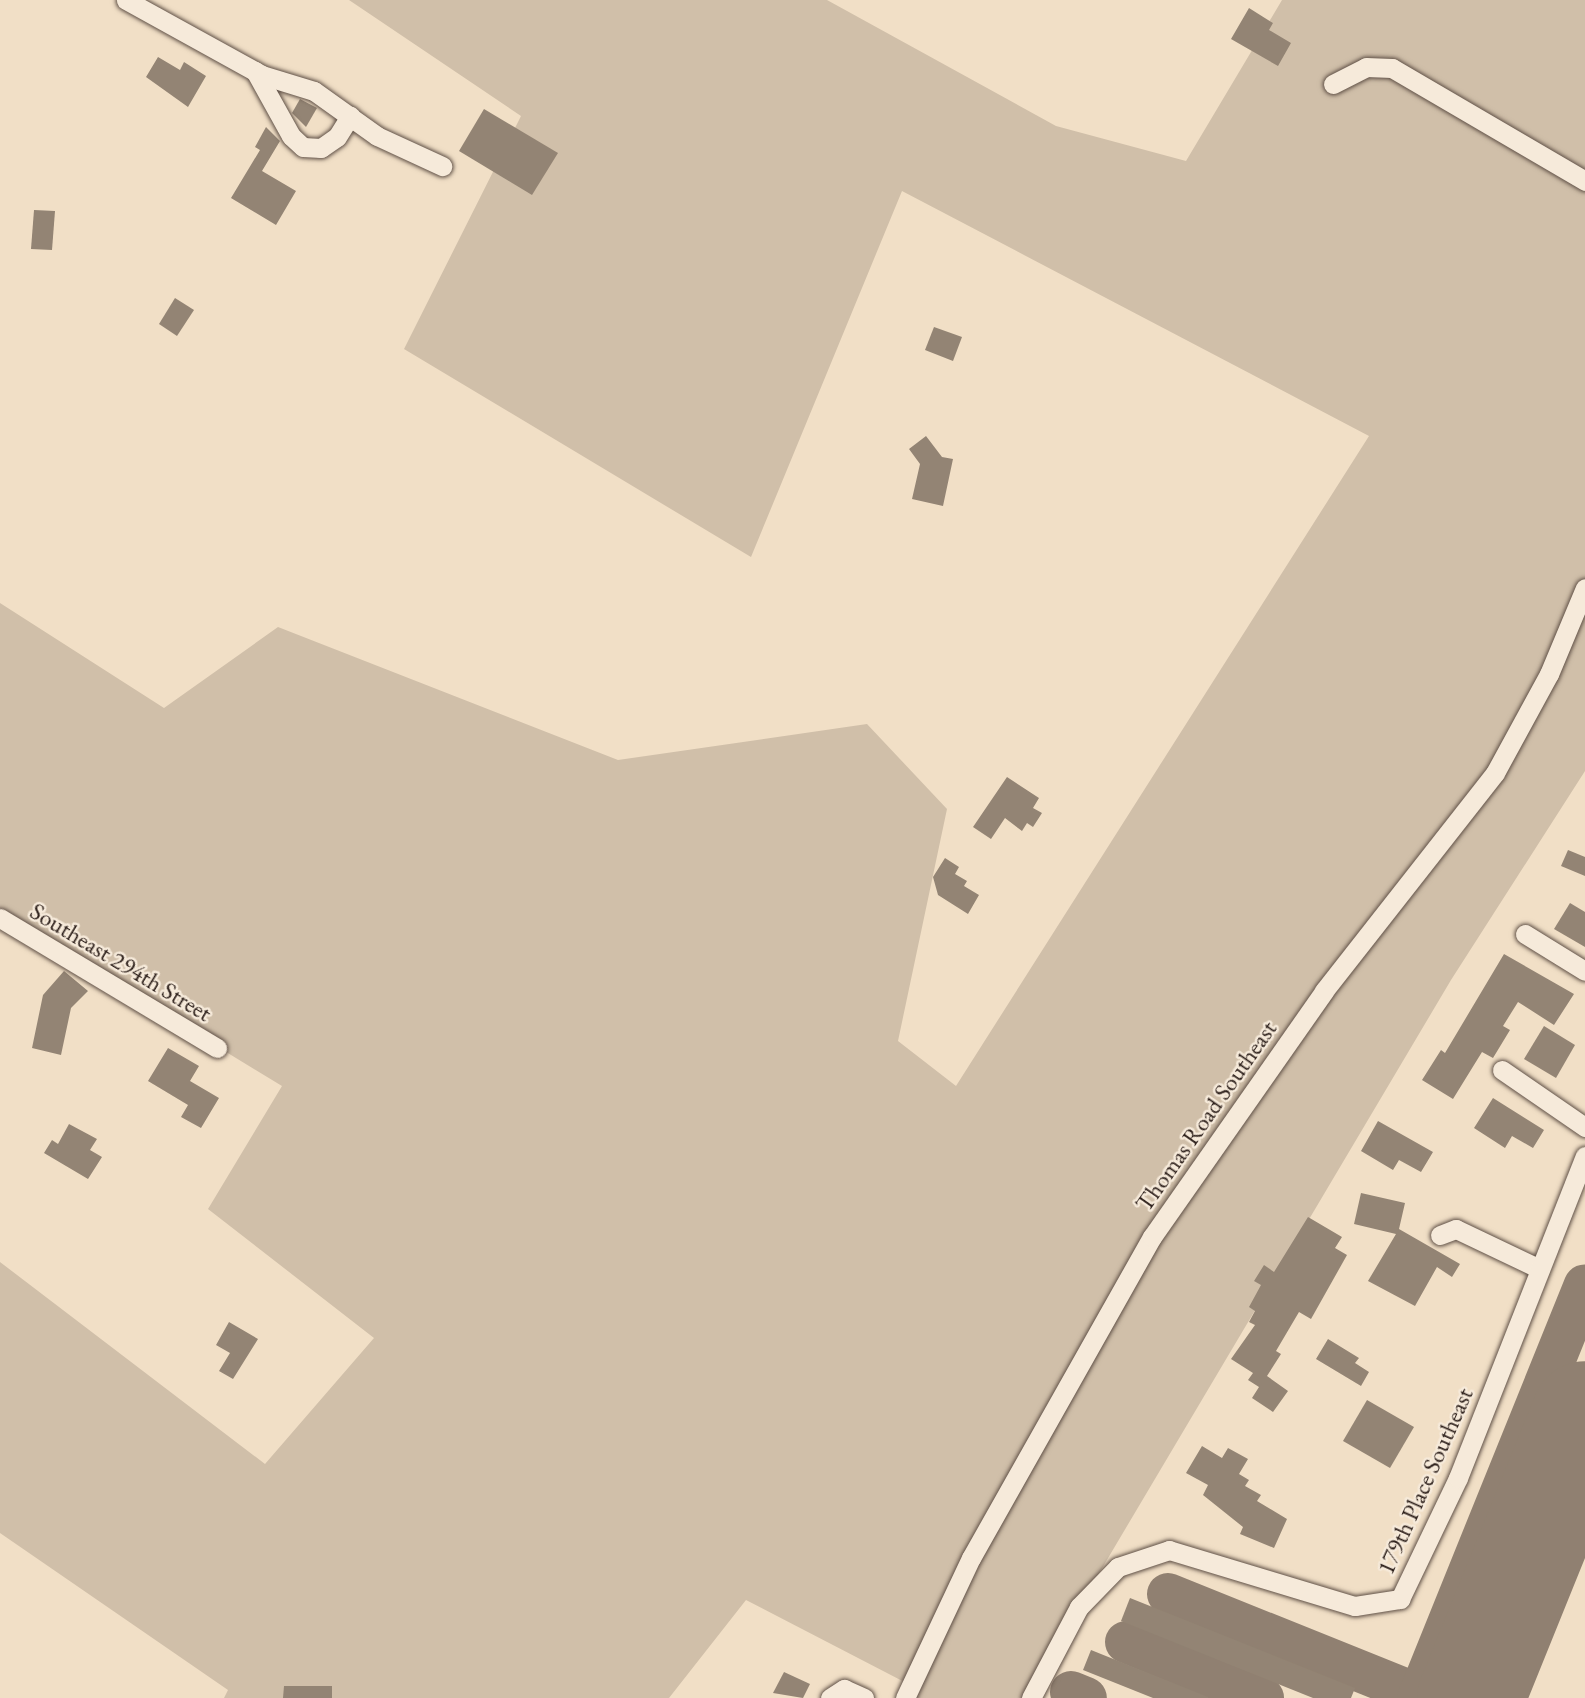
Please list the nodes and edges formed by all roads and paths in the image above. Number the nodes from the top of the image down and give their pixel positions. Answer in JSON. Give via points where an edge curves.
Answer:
{"nodes":[{"id":1,"x":126,"y":0,"type":"edge"},
{"id":2,"x":256,"y":71,"type":"junction"},
{"id":3,"x":1333,"y":84,"type":"dead end"},
{"id":4,"x":349,"y":116,"type":"junction"},
{"id":5,"x":442,"y":166,"type":"dead end"},
{"id":6,"x":1585,"y":181,"type":"edge"},
{"id":7,"x":1585,"y":588,"type":"edge"},
{"id":8,"x":0,"y":918,"type":"edge"},
{"id":9,"x":1525,"y":934,"type":"dead end"},
{"id":10,"x":1585,"y":971,"type":"edge"},
{"id":11,"x":217,"y":1048,"type":"dead end"},
{"id":12,"x":1502,"y":1070,"type":"dead end"},
{"id":13,"x":1585,"y":1127,"type":"edge"},
{"id":14,"x":1585,"y":1156,"type":"edge"},
{"id":15,"x":1440,"y":1236,"type":"dead end"},
{"id":16,"x":1540,"y":1269,"type":"junction"},
{"id":17,"x":831,"y":1698,"type":"edge"},
{"id":18,"x":864,"y":1698,"type":"edge"},
{"id":19,"x":905,"y":1698,"type":"edge"},
{"id":20,"x":1031,"y":1698,"type":"edge"}],
"edges":[{"from":1,"to":2,"type":"street"},
{"from":2,"to":4,"type":"street","via":[[314,91]]},
{"from":2,"to":4,"type":"street","via":[[291,136],[303,146],[321,148],[337,137]]},
{"from":3,"to":6,"type":"street","via":[[1366,67],[1392,68]]},
{"from":4,"to":5,"type":"street","via":[[377,136]]},
{"from":7,"to":19,"type":"street","name":"Thomas Road Southeast","via":[[1549,674],[1496,773],[1324,990],[1152,1237],[971,1558]]},
{"from":8,"to":11,"type":"street","name":"Southeast 294th Street"},
{"from":9,"to":10,"type":"street"},
{"from":12,"to":13,"type":"street"},
{"from":14,"to":16,"type":"street","name":"179th Place Southeast"},
{"from":15,"to":16,"type":"street","via":[[1456,1229]]},
{"from":16,"to":20,"type":"street","name":"179th Place Southeast","via":[[1458,1478],[1400,1599],[1355,1606],[1169,1549],[1118,1567],[1079,1607]]},
{"from":17,"to":18,"type":"street","via":[[844,1689]]}]}
